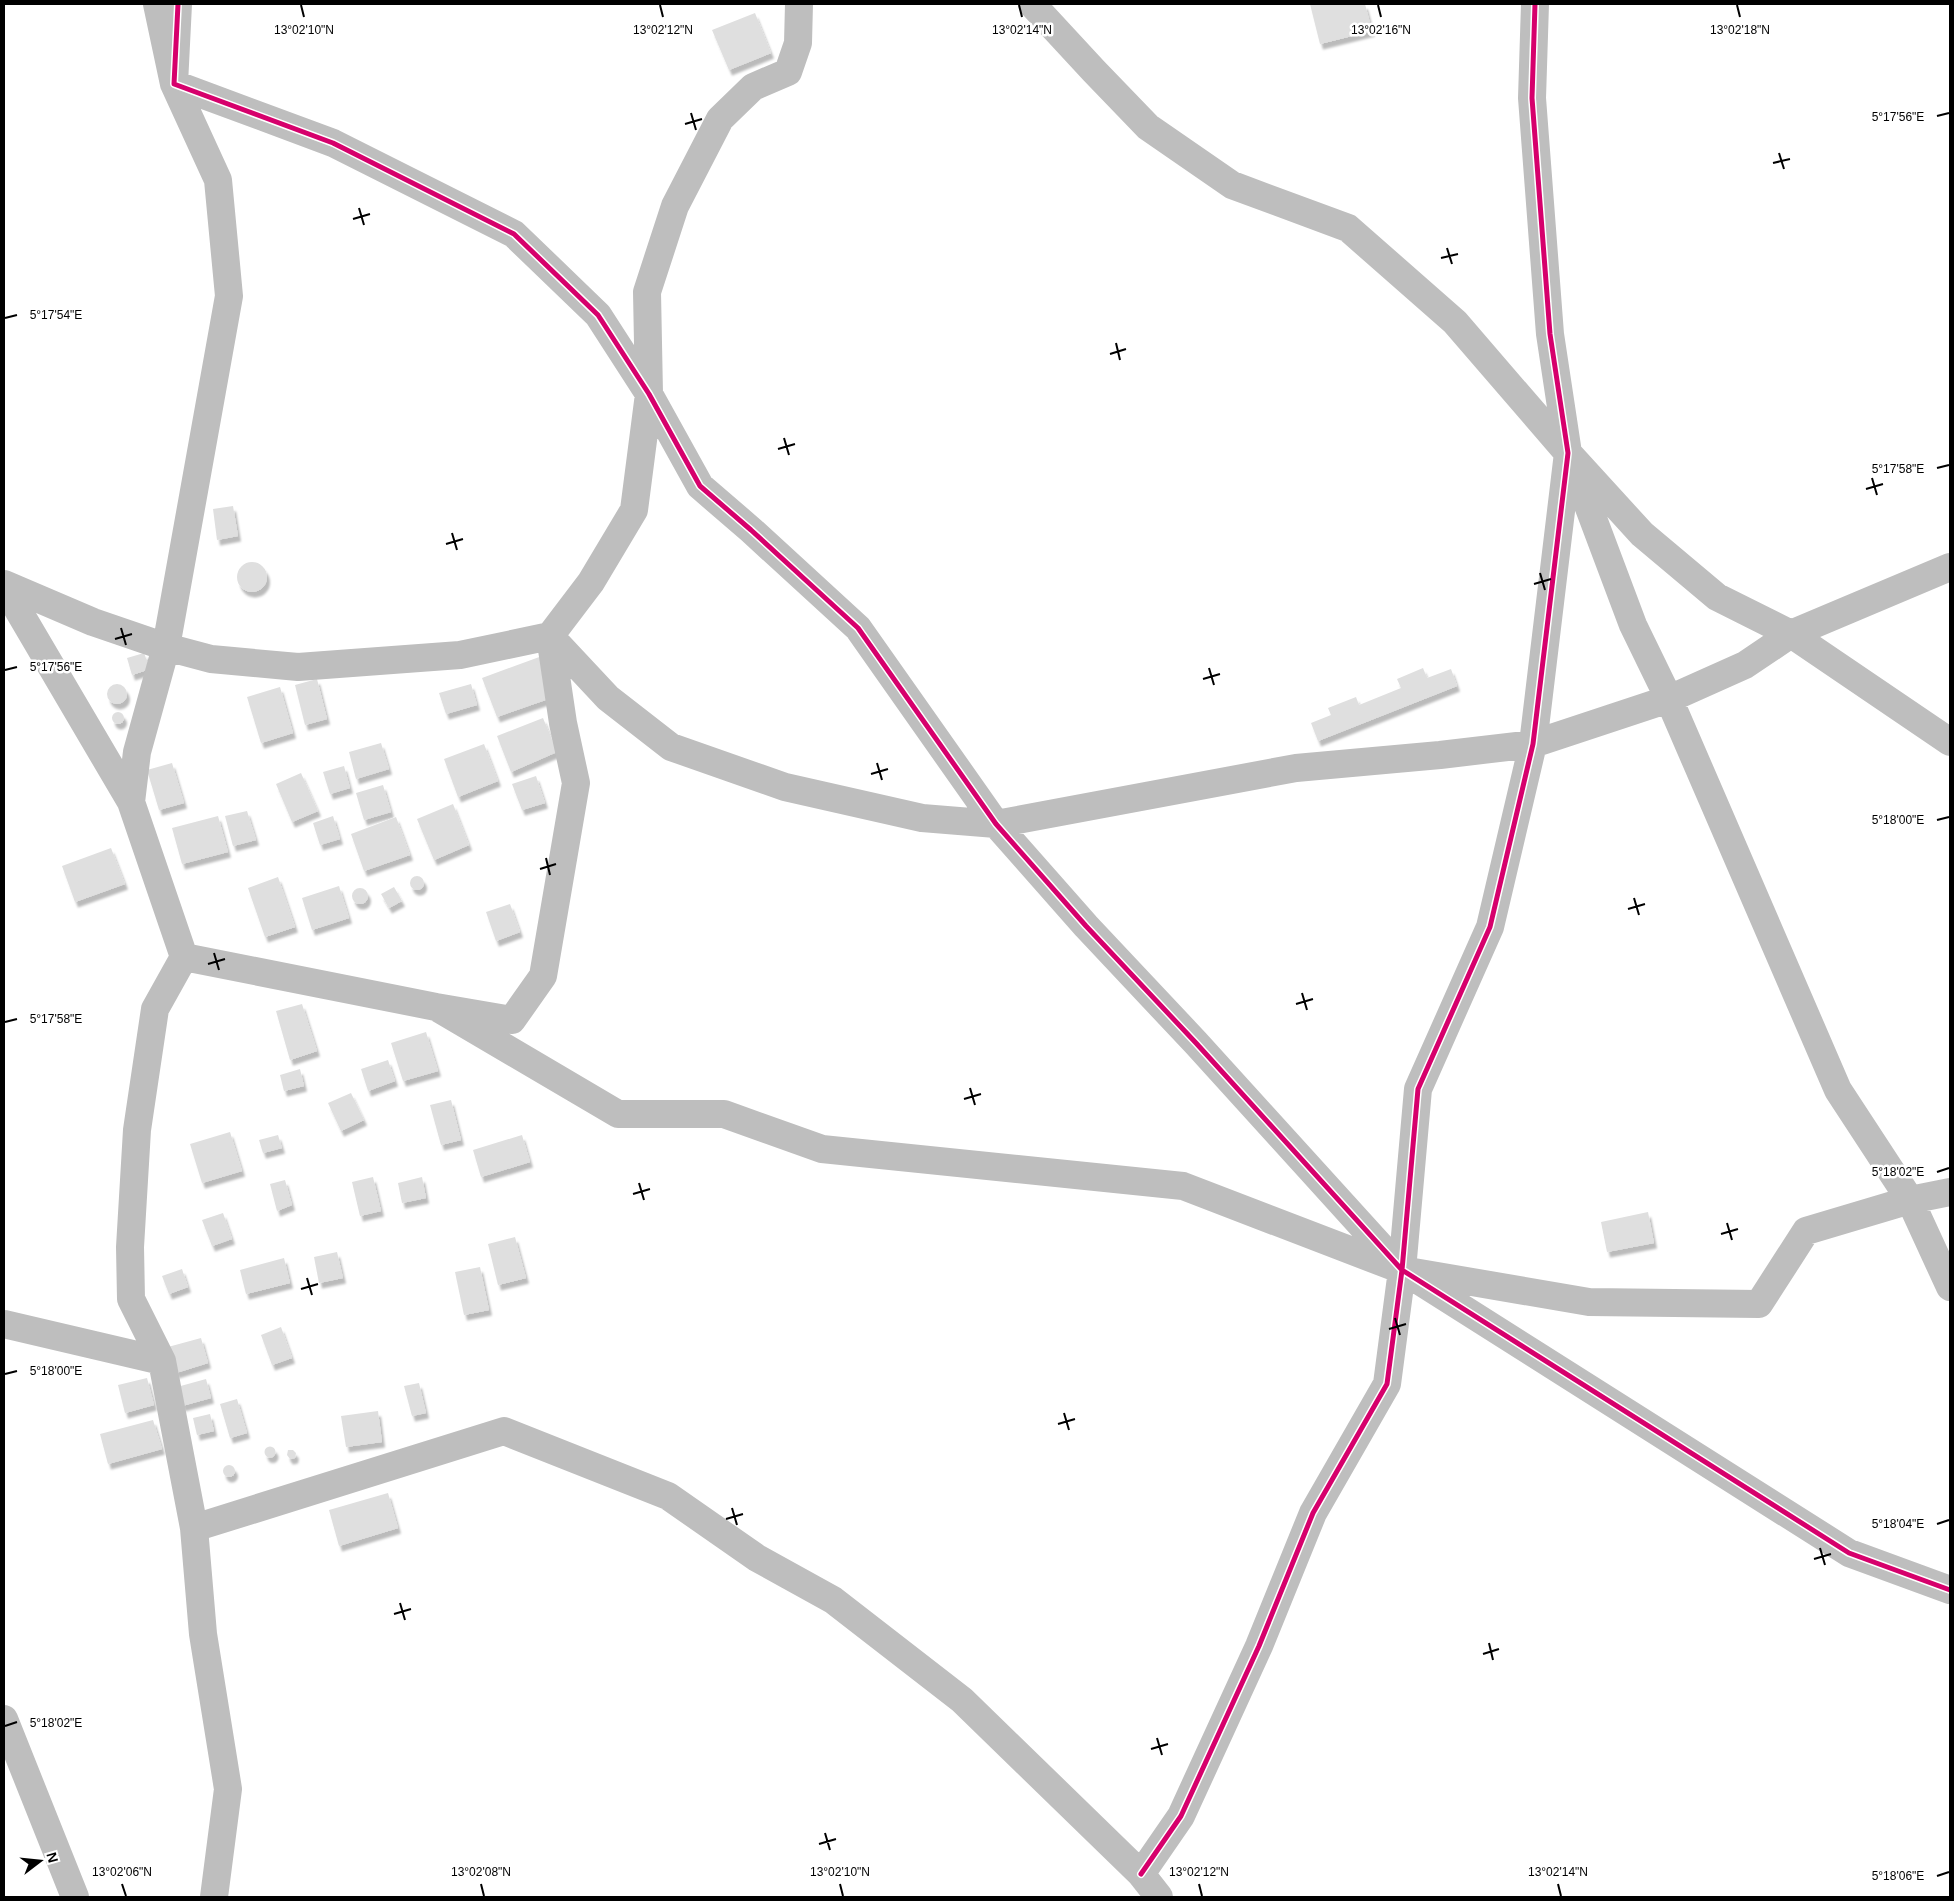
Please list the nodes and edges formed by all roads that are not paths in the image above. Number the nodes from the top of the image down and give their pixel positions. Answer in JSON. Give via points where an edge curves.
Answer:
{"nodes":[{"id":1,"x":157,"y":4,"type":"edge"},
{"id":2,"x":178,"y":4,"type":"edge"},
{"id":3,"x":799,"y":4,"type":"edge"},
{"id":4,"x":1032,"y":4,"type":"edge"},
{"id":5,"x":1535,"y":4,"type":"edge"},
{"id":6,"x":174,"y":84,"type":"junction"},
{"id":7,"x":649,"y":394,"type":"junction"},
{"id":8,"x":1568,"y":453,"type":"junction"},
{"id":9,"x":1950,"y":567,"type":"edge"},
{"id":10,"x":4,"y":585,"type":"edge"},
{"id":11,"x":1791,"y":634,"type":"junction"},
{"id":12,"x":550,"y":636,"type":"junction"},
{"id":13,"x":166,"y":647,"type":"junction"},
{"id":14,"x":1669,"y":699,"type":"junction"},
{"id":15,"x":1950,"y":742,"type":"edge"},
{"id":16,"x":1534,"y":744,"type":"junction"},
{"id":17,"x":131,"y":802,"type":"junction"},
{"id":18,"x":996,"y":824,"type":"junction"},
{"id":19,"x":184,"y":957,"type":"junction"},
{"id":20,"x":436,"y":1007,"type":"junction"},
{"id":21,"x":1950,"y":1192,"type":"edge"},
{"id":22,"x":1910,"y":1200,"type":"junction"},
{"id":23,"x":1402,"y":1270,"type":"junction"},
{"id":24,"x":1950,"y":1286,"type":"edge"},
{"id":25,"x":4,"y":1324,"type":"edge"},
{"id":26,"x":162,"y":1361,"type":"junction"},
{"id":27,"x":194,"y":1528,"type":"junction"},
{"id":28,"x":1950,"y":1590,"type":"edge"},
{"id":29,"x":4,"y":1719,"type":"edge"},
{"id":30,"x":1141,"y":1874,"type":"junction"},
{"id":31,"x":75,"y":1897,"type":"edge"},
{"id":32,"x":214,"y":1897,"type":"edge"},
{"id":33,"x":1159,"y":1897,"type":"edge"}],
"edges":[{"from":1,"to":6,"type":"street"},
{"from":2,"to":6,"type":"street"},
{"from":3,"to":7,"type":"street","via":[[798,43],[788,72],[753,87],[720,119],[675,206],[647,292]]},
{"from":4,"to":8,"type":"street","via":[[1156,132],[1232,185],[1348,228],[1455,322]]},
{"from":5,"to":8,"type":"street","via":[[1532,98],[1549,325]]},
{"from":6,"to":7,"type":"street","via":[[333,143],[514,234],[598,315]]},
{"from":6,"to":13,"type":"street","via":[[218,180],[230,296]]},
{"from":7,"to":12,"type":"street","via":[[634,510],[591,582]]},
{"from":7,"to":18,"type":"street","via":[[700,486],[858,628]]},
{"from":8,"to":11,"type":"street","via":[[1642,534],[1717,597]]},
{"from":8,"to":14,"type":"street","via":[[1633,625]]},
{"from":8,"to":16,"type":"street"},
{"from":9,"to":11,"type":"street"},
{"from":10,"to":13,"type":"street","via":[[93,622]]},
{"from":10,"to":17,"type":"street"},
{"from":11,"to":14,"type":"street","via":[[1745,665]]},
{"from":11,"to":15,"type":"street"},
{"from":12,"to":13,"type":"street","via":[[460,655],[298,667],[211,659]]},
{"from":12,"to":18,"type":"street","via":[[608,698],[671,747],[785,787],[922,818]]},
{"from":12,"to":20,"type":"street","via":[[576,783],[543,976],[512,1020]]},
{"from":13,"to":17,"type":"street","via":[[137,752]]},
{"from":14,"to":16,"type":"street"},
{"from":14,"to":22,"type":"street","via":[[1838,1090]]},
{"from":16,"to":18,"type":"street","via":[[1296,768]]},
{"from":16,"to":23,"type":"street","via":[[1490,927],[1418,1089]]},
{"from":17,"to":19,"type":"street"},
{"from":18,"to":23,"type":"street"},
{"from":19,"to":20,"type":"street"},
{"from":19,"to":26,"type":"street","via":[[155,1009],[137,1130],[130,1237],[131,1299]]},
{"from":20,"to":23,"type":"street","via":[[618,1114],[724,1114],[822,1149],[1183,1186]]},
{"from":21,"to":22,"type":"street"},
{"from":22,"to":23,"type":"street","via":[[1806,1231],[1759,1304],[1589,1302]]},
{"from":22,"to":24,"type":"street"},
{"from":23,"to":28,"type":"street","via":[[1849,1553]]},
{"from":23,"to":30,"type":"street","via":[[1388,1384],[1313,1513],[1259,1646],[1181,1816]]},
{"from":25,"to":26,"type":"street"},
{"from":26,"to":27,"type":"street"},
{"from":27,"to":30,"type":"street","via":[[504,1430],[668,1496],[757,1558],[832,1600],[962,1700]]},
{"from":27,"to":32,"type":"street","via":[[203,1634],[228,1789]]},
{"from":29,"to":31,"type":"street"},
{"from":30,"to":33,"type":"street"}]}
